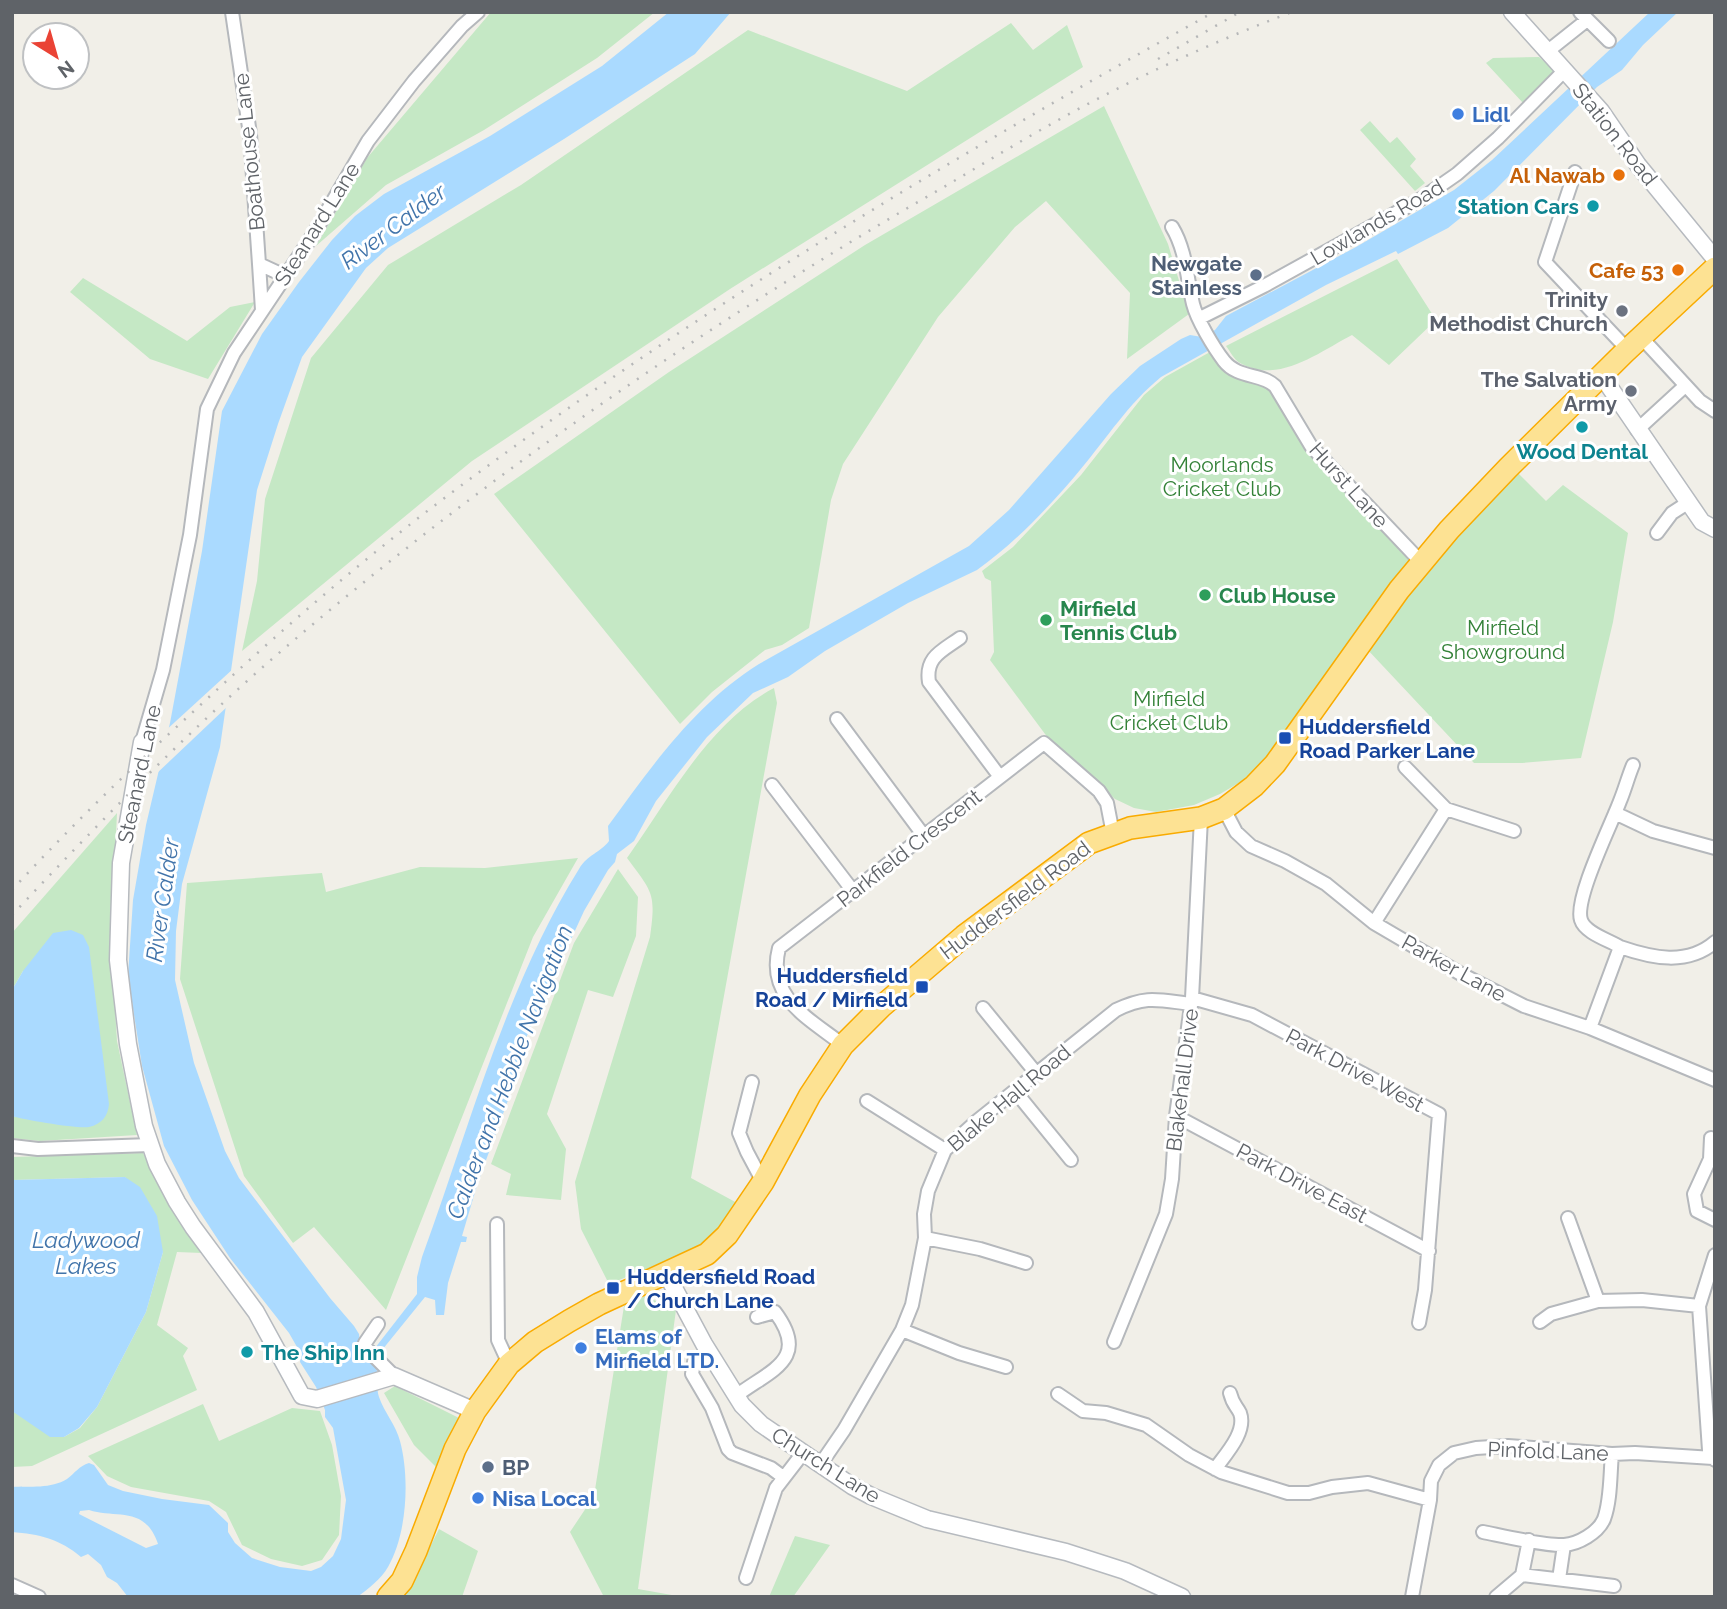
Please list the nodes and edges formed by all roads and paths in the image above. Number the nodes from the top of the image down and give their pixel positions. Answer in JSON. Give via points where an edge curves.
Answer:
{"nodes":[{"id":1,"x":232,"y":12,"type":"edge"},
{"id":2,"x":478,"y":12,"type":"edge"},
{"id":3,"x":1511,"y":12,"type":"edge"},
{"id":4,"x":1584,"y":16,"type":"edge"},
{"id":5,"x":1609,"y":41,"type":"dead end"},
{"id":6,"x":1548,"y":51,"type":"junction"},
{"id":7,"x":1569,"y":74,"type":"junction"},
{"id":8,"x":1575,"y":172,"type":"dead end"},
{"id":9,"x":1172,"y":227,"type":"dead end"},
{"id":10,"x":1715,"y":259,"type":"edge"},
{"id":11,"x":259,"y":264,"type":"junction"},
{"id":12,"x":1715,"y":268,"type":"edge"},
{"id":13,"x":285,"y":276,"type":"junction"},
{"id":14,"x":262,"y":310,"type":"junction"},
{"id":15,"x":1202,"y":322,"type":"junction"},
{"id":16,"x":1634,"y":343,"type":"junction"},
{"id":17,"x":1602,"y":376,"type":"junction"},
{"id":18,"x":1685,"y":386,"type":"junction"},
{"id":19,"x":1715,"y":411,"type":"edge"},
{"id":20,"x":1637,"y":430,"type":"junction"},
{"id":21,"x":1689,"y":502,"type":"junction"},
{"id":22,"x":1715,"y":529,"type":"edge"},
{"id":23,"x":1657,"y":533,"type":"dead end"},
{"id":24,"x":1422,"y":563,"type":"junction"},
{"id":25,"x":960,"y":638,"type":"dead end"},
{"id":26,"x":837,"y":719,"type":"dead end"},
{"id":27,"x":142,"y":742,"type":"joint"},
{"id":28,"x":1633,"y":765,"type":"dead end"},
{"id":29,"x":1405,"y":767,"type":"dead end"},
{"id":30,"x":1000,"y":777,"type":"junction"},
{"id":31,"x":772,"y":785,"type":"dead end"},
{"id":32,"x":1224,"y":809,"type":"junction"},
{"id":33,"x":1446,"y":809,"type":"junction"},
{"id":34,"x":1615,"y":813,"type":"junction"},
{"id":35,"x":1201,"y":818,"type":"junction"},
{"id":36,"x":1514,"y":831,"type":"dead end"},
{"id":37,"x":1113,"y":834,"type":"junction"},
{"id":38,"x":924,"y":836,"type":"junction"},
{"id":39,"x":1715,"y":848,"type":"edge"},
{"id":40,"x":853,"y":891,"type":"junction"},
{"id":41,"x":1374,"y":923,"type":"junction"},
{"id":42,"x":1715,"y":942,"type":"edge"},
{"id":43,"x":1620,"y":947,"type":"junction"},
{"id":44,"x":1191,"y":1001,"type":"junction"},
{"id":45,"x":983,"y":1008,"type":"dead end"},
{"id":46,"x":1590,"y":1028,"type":"junction"},
{"id":47,"x":843,"y":1045,"type":"junction"},
{"id":48,"x":1036,"y":1073,"type":"junction"},
{"id":49,"x":1715,"y":1080,"type":"edge"},
{"id":50,"x":752,"y":1082,"type":"dead end"},
{"id":51,"x":1015,"y":1091,"type":"junction"},
{"id":52,"x":867,"y":1101,"type":"dead end"},
{"id":53,"x":1176,"y":1116,"type":"junction"},
{"id":54,"x":1711,"y":1138,"type":"dead end"},
{"id":55,"x":150,"y":1145,"type":"junction"},
{"id":56,"x":12,"y":1146,"type":"edge"},
{"id":57,"x":945,"y":1150,"type":"junction"},
{"id":58,"x":1071,"y":1160,"type":"dead end"},
{"id":59,"x":763,"y":1182,"type":"junction"},
{"id":60,"x":1568,"y":1218,"type":"dead end"},
{"id":61,"x":1715,"y":1220,"type":"edge"},
{"id":62,"x":497,"y":1224,"type":"dead end"},
{"id":63,"x":1587,"y":1226,"type":"dead end"},
{"id":64,"x":1574,"y":1232,"type":"junction"},
{"id":65,"x":925,"y":1238,"type":"junction"},
{"id":66,"x":1429,"y":1251,"type":"junction"},
{"id":67,"x":1715,"y":1255,"type":"edge"},
{"id":68,"x":1026,"y":1264,"type":"dead end"},
{"id":69,"x":666,"y":1273,"type":"junction"},
{"id":70,"x":1598,"y":1301,"type":"junction"},
{"id":71,"x":1699,"y":1306,"type":"junction"},
{"id":72,"x":757,"y":1317,"type":"dead end"},
{"id":73,"x":1540,"y":1322,"type":"dead end"},
{"id":74,"x":1419,"y":1323,"type":"dead end"},
{"id":75,"x":378,"y":1324,"type":"dead end"},
{"id":76,"x":902,"y":1330,"type":"junction"},
{"id":77,"x":1115,"y":1334,"type":"dead end"},
{"id":78,"x":709,"y":1352,"type":"junction"},
{"id":79,"x":509,"y":1364,"type":"junction"},
{"id":80,"x":1006,"y":1367,"type":"dead end"},
{"id":81,"x":386,"y":1373,"type":"junction"},
{"id":82,"x":1230,"y":1393,"type":"dead end"},
{"id":83,"x":1058,"y":1394,"type":"dead end"},
{"id":84,"x":736,"y":1396,"type":"junction"},
{"id":85,"x":475,"y":1411,"type":"junction"},
{"id":86,"x":803,"y":1453,"type":"junction"},
{"id":87,"x":1612,"y":1454,"type":"junction"},
{"id":88,"x":1714,"y":1459,"type":"edge"},
{"id":89,"x":820,"y":1465,"type":"junction"},
{"id":90,"x":1215,"y":1469,"type":"junction"},
{"id":91,"x":783,"y":1477,"type":"junction"},
{"id":92,"x":1430,"y":1500,"type":"junction"},
{"id":93,"x":1483,"y":1532,"type":"dead end"},
{"id":94,"x":1530,"y":1540,"type":"junction"},
{"id":95,"x":1564,"y":1545,"type":"junction"},
{"id":96,"x":1522,"y":1575,"type":"junction"},
{"id":97,"x":746,"y":1578,"type":"dead end"},
{"id":98,"x":1559,"y":1579,"type":"junction"},
{"id":99,"x":12,"y":1585,"type":"edge"},
{"id":100,"x":1614,"y":1586,"type":"dead end"},
{"id":101,"x":39,"y":1597,"type":"edge"},
{"id":102,"x":388,"y":1597,"type":"edge"},
{"id":103,"x":1182,"y":1597,"type":"edge"},
{"id":104,"x":1412,"y":1597,"type":"edge"},
{"id":105,"x":1496,"y":1597,"type":"edge"}],
"edges":[{"from":1,"to":11,"type":"street","name":"Boathouse Lane","via":[[250,134]]},
{"from":2,"to":13,"type":"street","name":"Steanard Lane","via":[[414,81],[368,141]]},
{"from":3,"to":6,"type":"street","name":"Station Road"},
{"from":4,"to":5,"type":"street"},
{"from":4,"to":6,"type":"street"},
{"from":6,"to":7,"type":"street","name":"Station Road"},
{"from":7,"to":10,"type":"street","name":"Station Road"},
{"from":7,"to":15,"type":"street","name":"Lowlands Road","via":[[1457,174],[1421,200]]},
{"from":8,"to":16,"type":"street","via":[[1545,262]]},
{"from":9,"to":15,"type":"street","name":"Hurst Lane","via":[[1180,240],[1194,308]]},
{"from":11,"to":13,"type":"street"},
{"from":11,"to":14,"type":"street","name":"Boathouse Lane"},
{"from":12,"to":16,"type":"highway","name":"Huddersfield Road"},
{"from":13,"to":14,"type":"street","name":"Steanard Lane"},
{"from":14,"to":27,"type":"street","name":"Steanard Lane","via":[[207,409],[187,549],[163,670]]},
{"from":15,"to":24,"type":"street","name":"Hurst Lane","via":[[1226,364],[1245,375],[1268,379],[1275,386],[1311,446]]},
{"from":16,"to":17,"type":"highway","name":"Huddersfield Road"},
{"from":16,"to":18,"type":"street"},
{"from":17,"to":20,"type":"street"},
{"from":17,"to":24,"type":"highway","name":"Huddersfield Road","via":[[1508,468]]},
{"from":18,"to":19,"type":"street"},
{"from":18,"to":20,"type":"street"},
{"from":20,"to":21,"type":"street"},
{"from":21,"to":22,"type":"street","via":[[1702,522]]},
{"from":21,"to":23,"type":"street","via":[[1672,513]]},
{"from":24,"to":32,"type":"highway","name":"Huddersfield Road","via":[[1275,764]]},
{"from":25,"to":30,"type":"street","via":[[931,659],[929,682]]},
{"from":26,"to":38,"type":"street"},
{"from":27,"to":55,"type":"street","name":"Steanard Lane","via":[[121,863],[118,960],[128,1044]]},
{"from":28,"to":34,"type":"street"},
{"from":29,"to":33,"type":"street"},
{"from":30,"to":37,"type":"street","name":"Parkfield Crescent","via":[[1044,743],[1099,791],[1107,803]]},
{"from":30,"to":38,"type":"street","name":"Parkfield Crescent"},
{"from":31,"to":40,"type":"street"},
{"from":32,"to":35,"type":"highway","name":"Huddersfield Road"},
{"from":32,"to":41,"type":"street","name":"Parker Lane","via":[[1236,832],[1251,846],[1326,884]]},
{"from":33,"to":36,"type":"street"},
{"from":33,"to":41,"type":"street"},
{"from":34,"to":39,"type":"street","via":[[1653,831]]},
{"from":34,"to":43,"type":"street","via":[[1594,861],[1579,913],[1590,930]]},
{"from":35,"to":37,"type":"highway","name":"Huddersfield Road"},
{"from":35,"to":44,"type":"street","name":"Blakehall Drive"},
{"from":37,"to":47,"type":"highway","name":"Huddersfield Road","via":[[1089,843],[964,936]]},
{"from":38,"to":40,"type":"street","name":"Parkfield Crescent"},
{"from":40,"to":47,"type":"street","name":"Parkfield Crescent","via":[[779,948],[775,963],[790,1004]]},
{"from":41,"to":46,"type":"street","name":"Parker Lane","via":[[1495,992]]},
{"from":42,"to":43,"type":"street","via":[[1701,954],[1682,957],[1647,956]]},
{"from":43,"to":46,"type":"street"},
{"from":44,"to":48,"type":"street","name":"Blake Hall Road","via":[[1137,1000],[1116,1010]]},
{"from":44,"to":53,"type":"street","name":"Blakehall Drive"},
{"from":44,"to":66,"type":"street","name":"Park Drive West","via":[[1252,1015],[1439,1114]]},
{"from":45,"to":48,"type":"street"},
{"from":46,"to":49,"type":"street","name":"Parker Lane"},
{"from":47,"to":59,"type":"highway","name":"Huddersfield Road"},
{"from":48,"to":51,"type":"street","name":"Blake Hall Road"},
{"from":50,"to":59,"type":"street","via":[[739,1133]]},
{"from":51,"to":57,"type":"street","name":"Blake Hall Road"},
{"from":51,"to":58,"type":"street"},
{"from":52,"to":57,"type":"street"},
{"from":53,"to":66,"type":"street","name":"Park Drive East"},
{"from":53,"to":77,"type":"street","name":"Blakehall Drive","via":[[1166,1214]]},
{"from":54,"to":61,"type":"street","via":[[1710,1159],[1693,1194],[1697,1211]]},
{"from":55,"to":56,"type":"street"},
{"from":55,"to":81,"type":"street","name":"Steanard Lane","via":[[177,1202],[256,1312],[302,1396],[317,1399]]},
{"from":57,"to":65,"type":"street","name":"Blake Hall Road","via":[[928,1191]]},
{"from":59,"to":69,"type":"highway","name":"Huddersfield Road","via":[[727,1235],[707,1254]]},
{"from":60,"to":64,"type":"street"},
{"from":62,"to":79,"type":"street","via":[[498,1340]]},
{"from":63,"to":64,"type":"street"},
{"from":64,"to":70,"type":"street"},
{"from":65,"to":68,"type":"street"},
{"from":65,"to":76,"type":"street","name":"Blake Hall Road","via":[[912,1305]]},
{"from":66,"to":74,"type":"street","name":"Park Drive West"},
{"from":67,"to":71,"type":"street"},
{"from":69,"to":78,"type":"street","name":"Church Lane"},
{"from":69,"to":79,"type":"highway","name":"Huddersfield Road","via":[[569,1321]]},
{"from":70,"to":71,"type":"street"},
{"from":70,"to":73,"type":"street","via":[[1551,1314]]},
{"from":71,"to":88,"type":"street","via":[[1709,1450]]},
{"from":72,"to":84,"type":"street","via":[[775,1312],[786,1327],[790,1348],[782,1364]]},
{"from":75,"to":81,"type":"street","via":[[365,1343]]},
{"from":76,"to":80,"type":"street"},
{"from":76,"to":89,"type":"street","name":"Blake Hall Road"},
{"from":78,"to":84,"type":"street","name":"Church Lane"},
{"from":78,"to":91,"type":"street","via":[[694,1362],[691,1370],[727,1449]]},
{"from":79,"to":85,"type":"highway","name":"Huddersfield Road"},
{"from":81,"to":85,"type":"street"},
{"from":82,"to":90,"type":"street","via":[[1241,1425]]},
{"from":83,"to":90,"type":"street","via":[[1083,1411],[1146,1425]]},
{"from":84,"to":86,"type":"street","name":"Church Lane","via":[[761,1424]]},
{"from":85,"to":102,"type":"highway","name":"Huddersfield Road","via":[[455,1448],[402,1581]]},
{"from":86,"to":89,"type":"street","name":"Church Lane"},
{"from":86,"to":91,"type":"street"},
{"from":87,"to":88,"type":"street","name":"Pinfold Lane"},
{"from":87,"to":92,"type":"street","name":"Pinfold Lane","via":[[1508,1446],[1454,1453],[1439,1465],[1431,1481]]},
{"from":87,"to":95,"type":"street","via":[[1603,1521],[1596,1531]]},
{"from":89,"to":103,"type":"street","name":"Church Lane","via":[[871,1496],[927,1519],[1066,1552],[1125,1571]]},
{"from":90,"to":92,"type":"street","via":[[1288,1493],[1368,1483]]},
{"from":91,"to":97,"type":"street"},
{"from":92,"to":104,"type":"street","name":"Pinfold Lane"},
{"from":93,"to":94,"type":"street"},
{"from":94,"to":95,"type":"street"},
{"from":94,"to":96,"type":"street"},
{"from":95,"to":98,"type":"street"},
{"from":96,"to":98,"type":"street"},
{"from":96,"to":105,"type":"street"},
{"from":98,"to":100,"type":"street"},
{"from":99,"to":101,"type":"street"}]}
